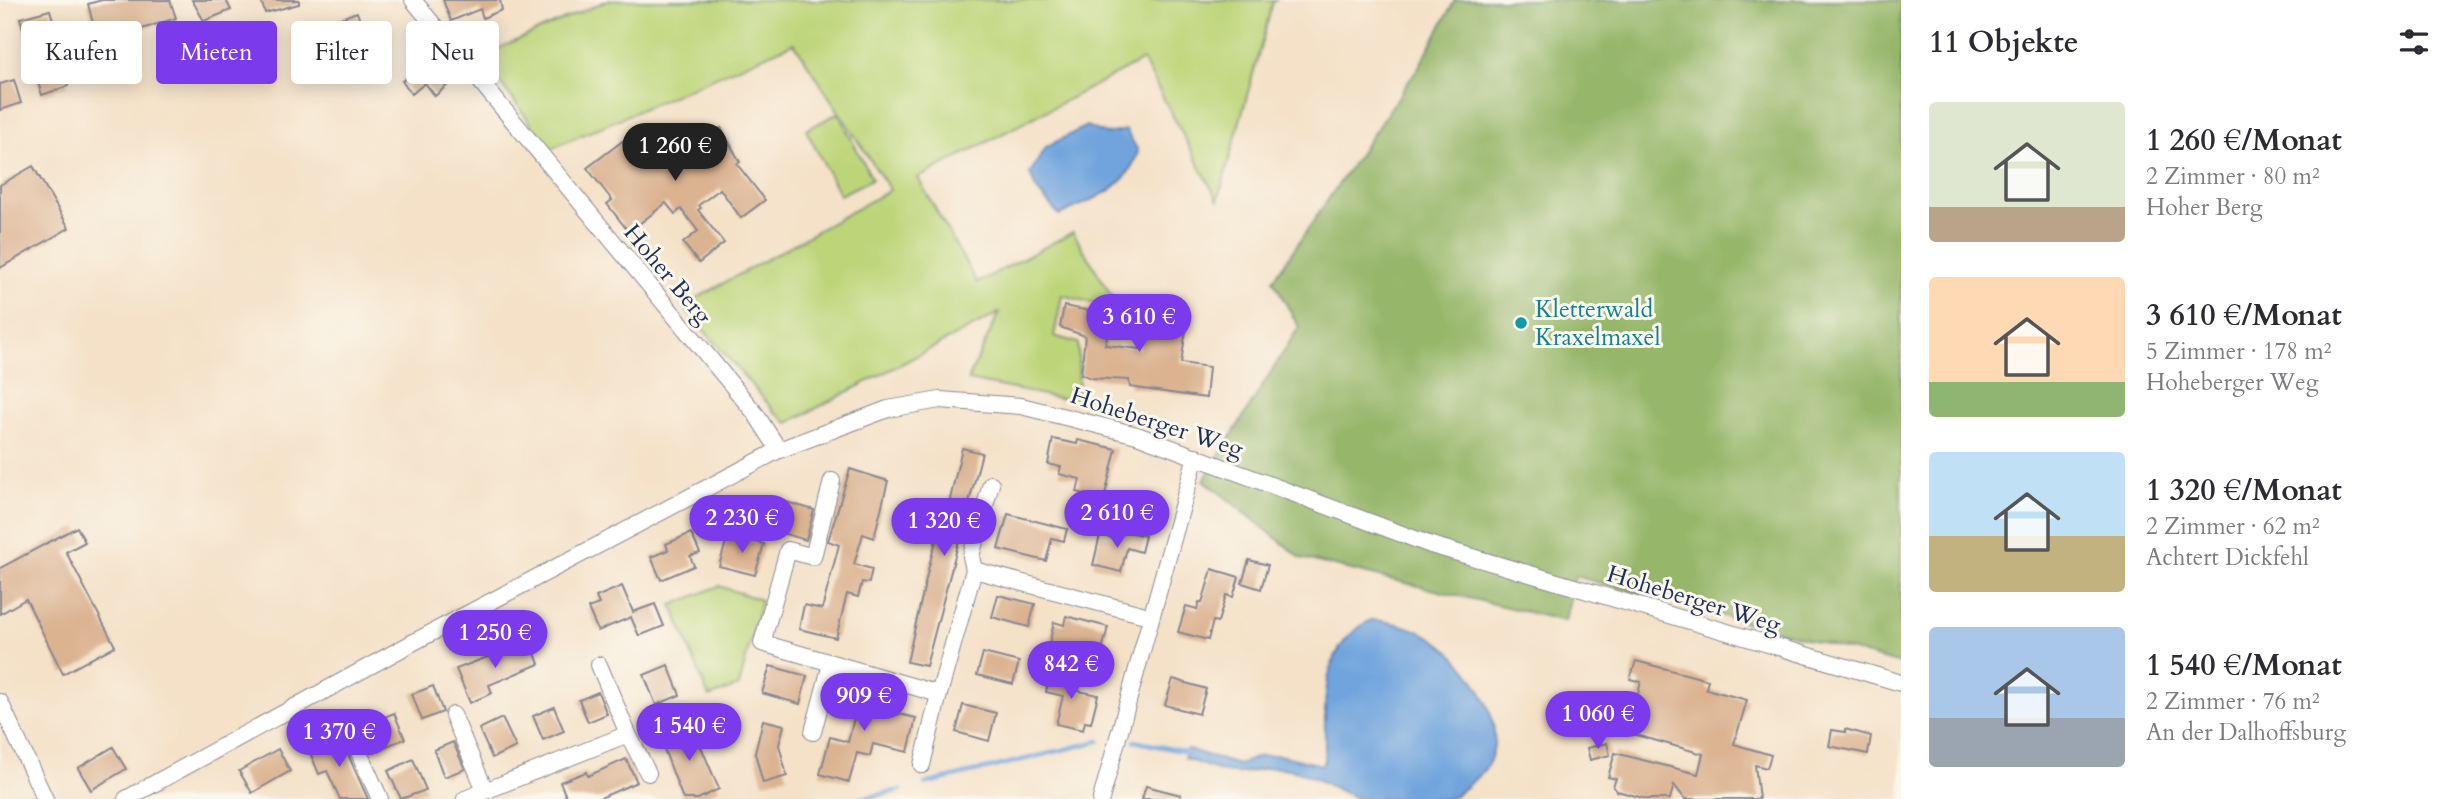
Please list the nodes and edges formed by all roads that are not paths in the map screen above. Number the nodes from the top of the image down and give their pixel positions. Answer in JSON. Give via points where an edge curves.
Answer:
{"nodes":[{"id":1,"x":413,"y":0,"type":"edge"},
{"id":2,"x":779,"y":450,"type":"junction"},
{"id":3,"x":1196,"y":456,"type":"junction"},
{"id":4,"x":832,"y":481,"type":"dead end"},
{"id":5,"x":991,"y":484,"type":"dead end"},
{"id":6,"x":974,"y":570,"type":"junction"},
{"id":7,"x":1149,"y":616,"type":"junction"},
{"id":8,"x":831,"y":664,"type":"junction"},
{"id":9,"x":599,"y":665,"type":"dead end"},
{"id":10,"x":1901,"y":683,"type":"edge"},
{"id":11,"x":939,"y":694,"type":"junction"},
{"id":12,"x":0,"y":702,"type":"edge"},
{"id":13,"x":453,"y":715,"type":"dead end"},
{"id":14,"x":344,"y":719,"type":"dead end"},
{"id":15,"x":813,"y":732,"type":"dead end"},
{"id":16,"x":628,"y":734,"type":"junction"},
{"id":17,"x":922,"y":765,"type":"dead end"},
{"id":18,"x":648,"y":773,"type":"dead end"},
{"id":19,"x":485,"y":790,"type":"junction"},
{"id":20,"x":46,"y":799,"type":"edge"},
{"id":21,"x":127,"y":799,"type":"edge"},
{"id":22,"x":380,"y":799,"type":"edge"},
{"id":23,"x":465,"y":799,"type":"edge"},
{"id":24,"x":1101,"y":799,"type":"edge"}],
"edges":[{"from":1,"to":2,"type":"street","name":"Hoher Berg","via":[[755,413]]},
{"from":2,"to":3,"type":"street","name":"Hoheberger Weg","via":[[888,409],[940,400],[1021,406],[1137,435]]},
{"from":2,"to":21,"type":"street","name":"Hoheberger Weg"},
{"from":3,"to":7,"type":"street"},
{"from":3,"to":10,"type":"street","name":"Hoheberger Weg","via":[[1431,545]]},
{"from":4,"to":8,"type":"street","via":[[813,558],[788,551],[762,643]]},
{"from":5,"to":6,"type":"street","via":[[971,556]]},
{"from":6,"to":7,"type":"street"},
{"from":6,"to":11,"type":"street"},
{"from":7,"to":24,"type":"street"},
{"from":8,"to":11,"type":"street"},
{"from":8,"to":15,"type":"street"},
{"from":9,"to":16,"type":"street"},
{"from":11,"to":17,"type":"street"},
{"from":12,"to":20,"type":"street"},
{"from":13,"to":19,"type":"street"},
{"from":14,"to":22,"type":"street"},
{"from":16,"to":18,"type":"street"},
{"from":16,"to":19,"type":"street"},
{"from":19,"to":23,"type":"street"}]}
